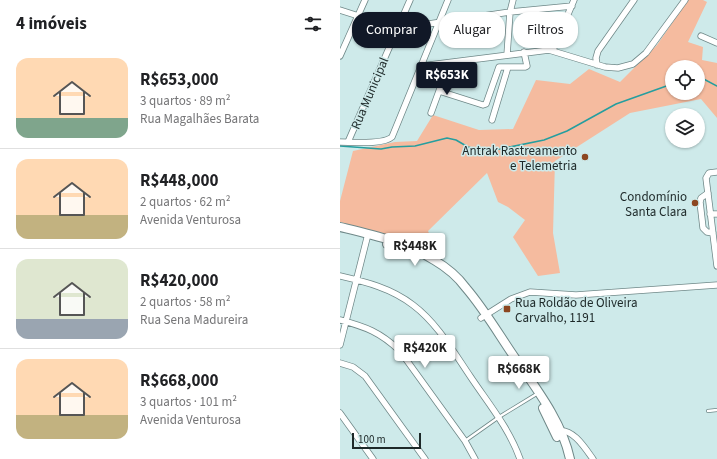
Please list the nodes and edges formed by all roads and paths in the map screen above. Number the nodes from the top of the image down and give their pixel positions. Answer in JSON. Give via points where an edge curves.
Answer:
{"nodes":[{"id":1,"x":365,"y":0,"type":"edge"},
{"id":2,"x":410,"y":0,"type":"edge"},
{"id":3,"x":448,"y":0,"type":"edge"},
{"id":4,"x":513,"y":0,"type":"edge"},
{"id":5,"x":574,"y":0,"type":"edge"},
{"id":6,"x":634,"y":0,"type":"edge"},
{"id":7,"x":686,"y":0,"type":"edge"},
{"id":8,"x":572,"y":6,"type":"junction"},
{"id":9,"x":340,"y":10,"type":"edge"},
{"id":10,"x":360,"y":12,"type":"edge"},
{"id":11,"x":404,"y":12,"type":"edge"},
{"id":12,"x":510,"y":12,"type":"junction"},
{"id":13,"x":352,"y":14,"type":"edge"},
{"id":14,"x":438,"y":22,"type":"junction"},
{"id":15,"x":431,"y":23,"type":"edge"},
{"id":16,"x":352,"y":29,"type":"edge"},
{"id":17,"x":700,"y":36,"type":"dead end"},
{"id":18,"x":717,"y":43,"type":"edge"},
{"id":19,"x":388,"y":48,"type":"edge"},
{"id":20,"x":553,"y":50,"type":"junction"},
{"id":21,"x":524,"y":52,"type":"junction"},
{"id":22,"x":507,"y":54,"type":"junction"},
{"id":23,"x":340,"y":56,"type":"edge"},
{"id":24,"x":597,"y":65,"type":"junction"},
{"id":25,"x":420,"y":66,"type":"junction"},
{"id":26,"x":508,"y":67,"type":"junction"},
{"id":27,"x":446,"y":72,"type":"dead end"},
{"id":28,"x":439,"y":91,"type":"junction"},
{"id":29,"x":431,"y":113,"type":"dead end"},
{"id":30,"x":492,"y":120,"type":"dead end"},
{"id":31,"x":340,"y":142,"type":"edge"},
{"id":32,"x":348,"y":142,"type":"junction"},
{"id":33,"x":717,"y":172,"type":"edge"},
{"id":34,"x":708,"y":193,"type":"junction"},
{"id":35,"x":710,"y":214,"type":"junction"},
{"id":36,"x":717,"y":214,"type":"edge"},
{"id":37,"x":340,"y":227,"type":"edge"},
{"id":38,"x":340,"y":232,"type":"edge"},
{"id":39,"x":713,"y":233,"type":"junction"},
{"id":40,"x":367,"y":236,"type":"junction"},
{"id":41,"x":716,"y":254,"type":"edge"},
{"id":42,"x":717,"y":266,"type":"edge"},
{"id":43,"x":340,"y":276,"type":"edge"},
{"id":44,"x":357,"y":280,"type":"junction"},
{"id":45,"x":717,"y":285,"type":"edge"},
{"id":46,"x":484,"y":316,"type":"junction"},
{"id":47,"x":343,"y":321,"type":"edge"},
{"id":48,"x":340,"y":345,"type":"edge"},
{"id":49,"x":340,"y":363,"type":"edge"},
{"id":50,"x":534,"y":395,"type":"junction"},
{"id":51,"x":717,"y":410,"type":"edge"},
{"id":52,"x":708,"y":411,"type":"dead end"},
{"id":53,"x":340,"y":414,"type":"edge"},
{"id":54,"x":499,"y":417,"type":"junction"},
{"id":55,"x":559,"y":435,"type":"junction"},
{"id":56,"x":465,"y":441,"type":"junction"},
{"id":57,"x":583,"y":445,"type":"junction"},
{"id":58,"x":373,"y":459,"type":"edge"},
{"id":59,"x":425,"y":459,"type":"edge"},
{"id":60,"x":475,"y":459,"type":"edge"},
{"id":61,"x":520,"y":459,"type":"edge"},
{"id":62,"x":564,"y":459,"type":"edge"},
{"id":63,"x":570,"y":459,"type":"edge"},
{"id":64,"x":593,"y":459,"type":"edge"}],
"edges":[{"from":1,"to":10,"type":"street"},
{"from":2,"to":11,"type":"street","name":"Rua Municipal"},
{"from":3,"to":14,"type":"street"},
{"from":4,"to":12,"type":"street"},
{"from":5,"to":8,"type":"street"},
{"from":6,"to":24,"type":"street","via":[[598,51]]},
{"from":7,"to":24,"type":"street","via":[[639,60],[618,68]]},
{"from":8,"to":12,"type":"street"},
{"from":8,"to":20,"type":"street"},
{"from":9,"to":13,"type":"street"},
{"from":12,"to":14,"type":"street"},
{"from":12,"to":22,"type":"street"},
{"from":14,"to":15,"type":"street"},
{"from":14,"to":25,"type":"street"},
{"from":16,"to":23,"type":"street"},
{"from":17,"to":18,"type":"street"},
{"from":19,"to":32,"type":"street","name":"Rua Municipal"},
{"from":20,"to":21,"type":"street"},
{"from":20,"to":24,"type":"street"},
{"from":21,"to":22,"type":"street"},
{"from":21,"to":26,"type":"street","via":[[525,67]]},
{"from":22,"to":25,"type":"street"},
{"from":25,"to":32,"type":"street","via":[[392,137],[388,140]]},
{"from":26,"to":28,"type":"street","via":[[498,69],[486,104]]},
{"from":26,"to":30,"type":"street"},
{"from":27,"to":28,"type":"street"},
{"from":28,"to":29,"type":"street"},
{"from":31,"to":32,"type":"street"},
{"from":33,"to":34,"type":"street","via":[[709,173],[706,178]]},
{"from":34,"to":35,"type":"street"},
{"from":34,"to":39,"type":"street","via":[[701,198],[700,207],[703,228]]},
{"from":35,"to":36,"type":"street"},
{"from":35,"to":39,"type":"street"},
{"from":37,"to":40,"type":"street"},
{"from":38,"to":40,"type":"street"},
{"from":39,"to":41,"type":"street"},
{"from":40,"to":44,"type":"street"},
{"from":40,"to":46,"type":"street","via":[[398,242],[440,264],[466,288]]},
{"from":41,"to":42,"type":"street"},
{"from":43,"to":44,"type":"street"},
{"from":44,"to":47,"type":"street"},
{"from":44,"to":54,"type":"street","via":[[399,296],[424,314]]},
{"from":45,"to":46,"type":"street","via":[[576,295],[530,292],[511,299]]},
{"from":46,"to":50,"type":"street"},
{"from":46,"to":55,"type":"street","via":[[542,398]]},
{"from":47,"to":48,"type":"street"},
{"from":47,"to":56,"type":"street","via":[[371,329],[400,351]]},
{"from":49,"to":59,"type":"street","via":[[353,367],[365,376]]},
{"from":50,"to":54,"type":"lane"},
{"from":50,"to":55,"type":"street"},
{"from":51,"to":52,"type":"lane"},
{"from":53,"to":58,"type":"street"},
{"from":54,"to":56,"type":"lane"},
{"from":54,"to":61,"type":"street"},
{"from":55,"to":57,"type":"street"},
{"from":55,"to":57,"type":"street","via":[[567,430]]},
{"from":55,"to":62,"type":"street"},
{"from":55,"to":63,"type":"street"},
{"from":56,"to":60,"type":"street"},
{"from":57,"to":64,"type":"street"}]}
